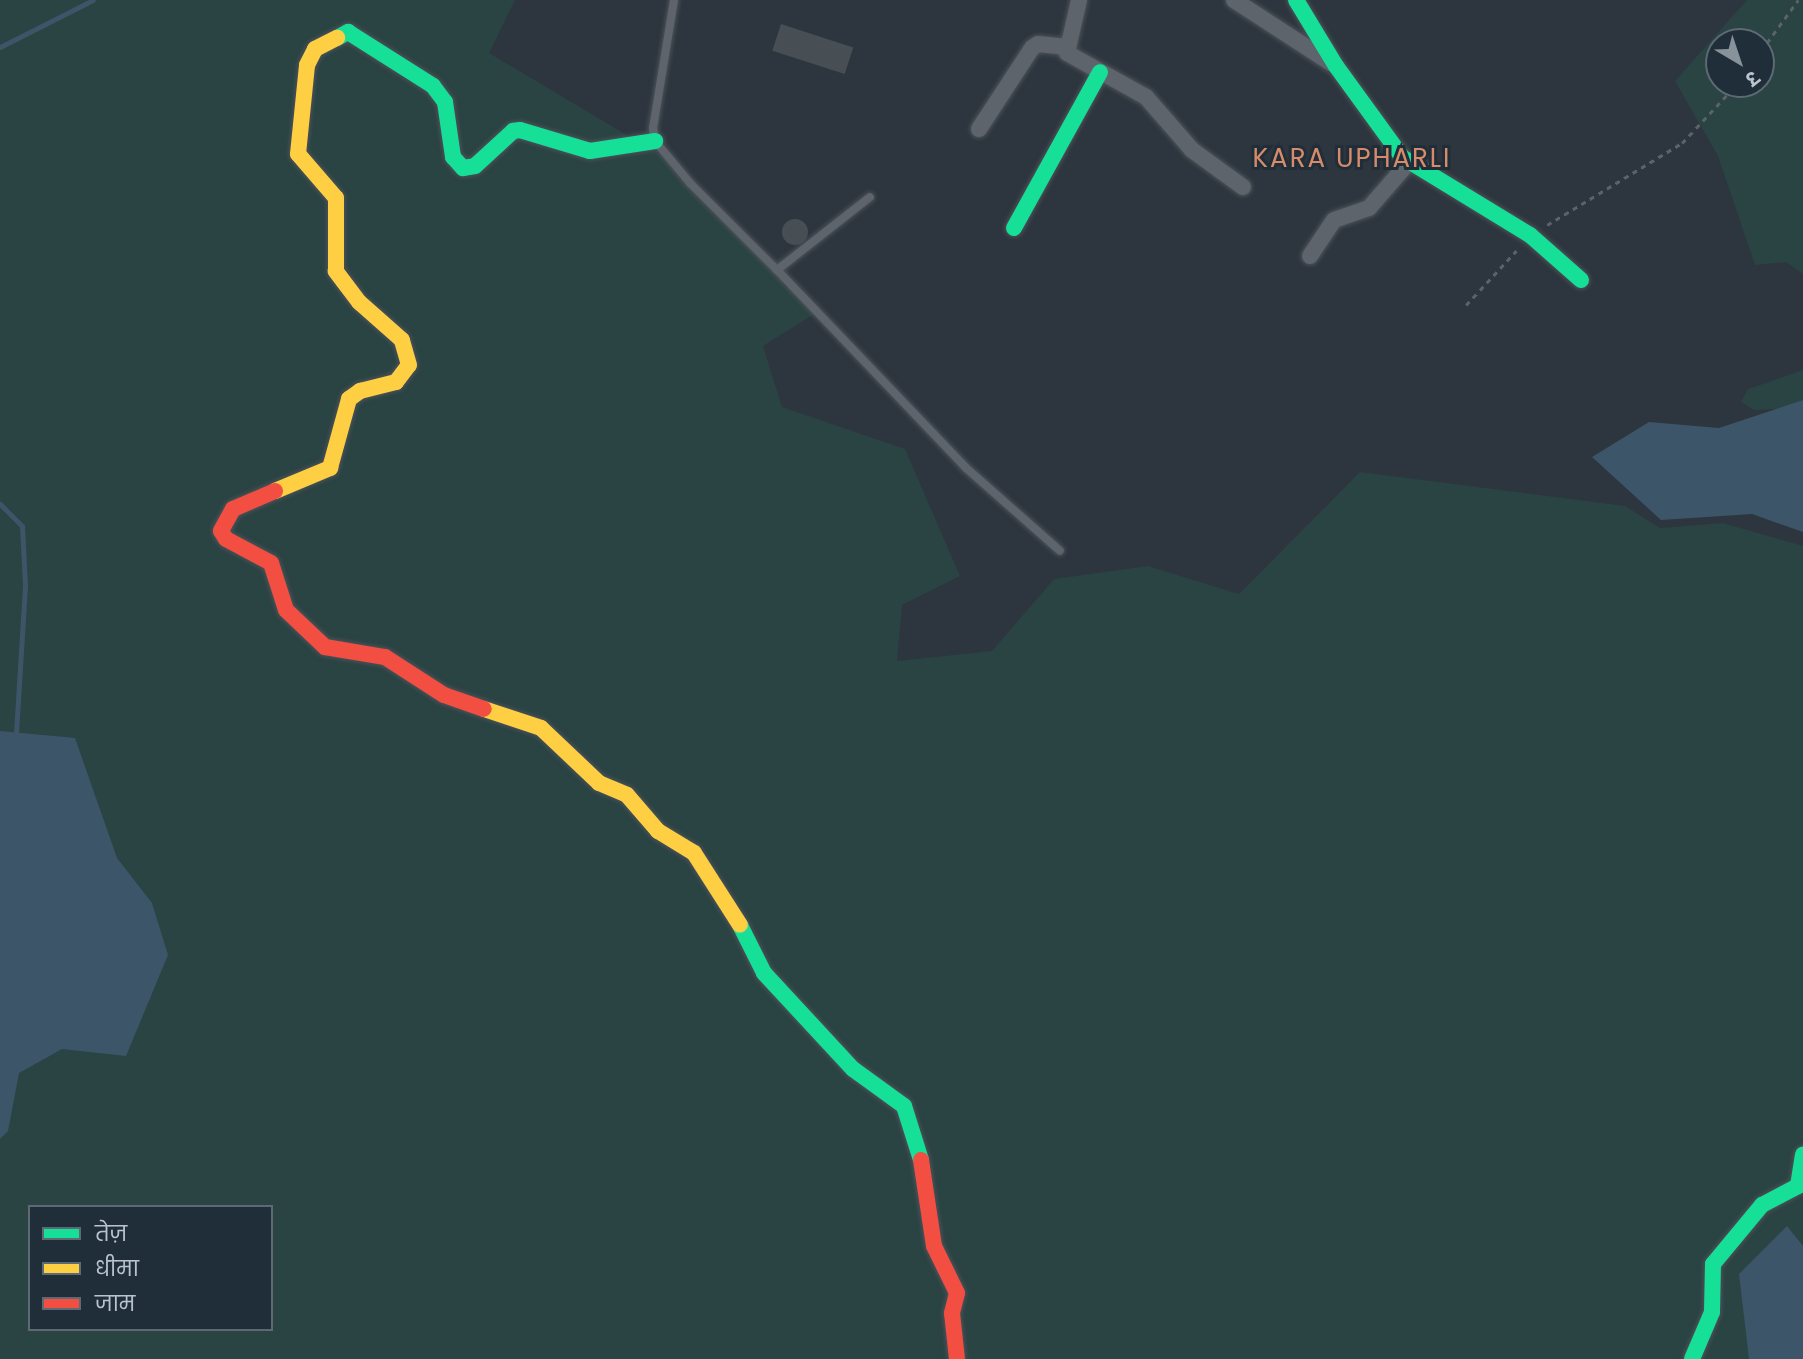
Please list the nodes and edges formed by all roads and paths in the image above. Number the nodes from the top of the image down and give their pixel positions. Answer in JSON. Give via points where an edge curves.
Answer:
{"nodes":[{"id":1,"x":674,"y":0,"type":"edge"},
{"id":2,"x":1079,"y":0,"type":"edge"},
{"id":3,"x":1234,"y":0,"type":"edge"},
{"id":4,"x":1296,"y":0,"type":"edge"},
{"id":5,"x":1798,"y":0,"type":"edge"},
{"id":6,"x":1775,"y":32,"type":"edge"},
{"id":7,"x":1065,"y":47,"type":"junction"},
{"id":8,"x":1336,"y":66,"type":"junction"},
{"id":9,"x":1100,"y":72,"type":"junction"},
{"id":10,"x":1724,"y":98,"type":"edge"},
{"id":11,"x":979,"y":129,"type":"dead end"},
{"id":12,"x":654,"y":141,"type":"junction"},
{"id":13,"x":1409,"y":162,"type":"junction"},
{"id":14,"x":1242,"y":187,"type":"dead end"},
{"id":15,"x":870,"y":197,"type":"dead end"},
{"id":16,"x":1014,"y":228,"type":"dead end"},
{"id":17,"x":1530,"y":235,"type":"junction"},
{"id":18,"x":1310,"y":256,"type":"dead end"},
{"id":19,"x":778,"y":270,"type":"junction"},
{"id":20,"x":1581,"y":280,"type":"dead end"},
{"id":21,"x":1466,"y":305,"type":"dead end"},
{"id":22,"x":1060,"y":551,"type":"dead end"},
{"id":23,"x":1803,"y":1154,"type":"edge"},
{"id":24,"x":1800,"y":1190,"type":"edge"},
{"id":25,"x":957,"y":1359,"type":"edge"},
{"id":26,"x":1692,"y":1359,"type":"edge"}],
"edges":[{"from":1,"to":12,"type":"lane","via":[[655,104]]},
{"from":2,"to":7,"type":"street"},
{"from":3,"to":8,"type":"street"},
{"from":4,"to":8,"type":"street"},
{"from":5,"to":6,"type":"path"},
{"from":7,"to":9,"type":"street","via":[[1069,55]]},
{"from":7,"to":11,"type":"street","via":[[1038,44],[1032,48]]},
{"from":8,"to":13,"type":"street"},
{"from":9,"to":14,"type":"street","via":[[1146,97],[1192,149]]},
{"from":9,"to":16,"type":"street"},
{"from":10,"to":17,"type":"path","via":[[1682,143]]},
{"from":12,"to":19,"type":"lane"},
{"from":12,"to":25,"type":"street","via":[[590,151],[520,130],[513,131],[475,166],[463,168],[453,157],[445,102],[433,86],[348,32],[315,49],[307,65],[298,154],[336,198],[336,271],[359,302],[402,340],[409,365],[396,382],[360,391],[349,399],[330,468],[233,509],[221,531],[226,539],[271,563],[286,610],[325,647],[385,657],[444,695],[541,727],[599,783],[626,795],[658,831],[694,853],[733,909],[764,973],[853,1069],[904,1106],[919,1144],[934,1246],[957,1293],[952,1313]]},
{"from":13,"to":17,"type":"street"},
{"from":13,"to":18,"type":"street","via":[[1368,208],[1335,220]]},
{"from":15,"to":19,"type":"lane"},
{"from":17,"to":20,"type":"street"},
{"from":17,"to":21,"type":"path"},
{"from":19,"to":22,"type":"lane","via":[[966,468]]},
{"from":23,"to":24,"type":"street"},
{"from":24,"to":26,"type":"street","via":[[1762,1205],[1713,1265],[1712,1312]]}]}
